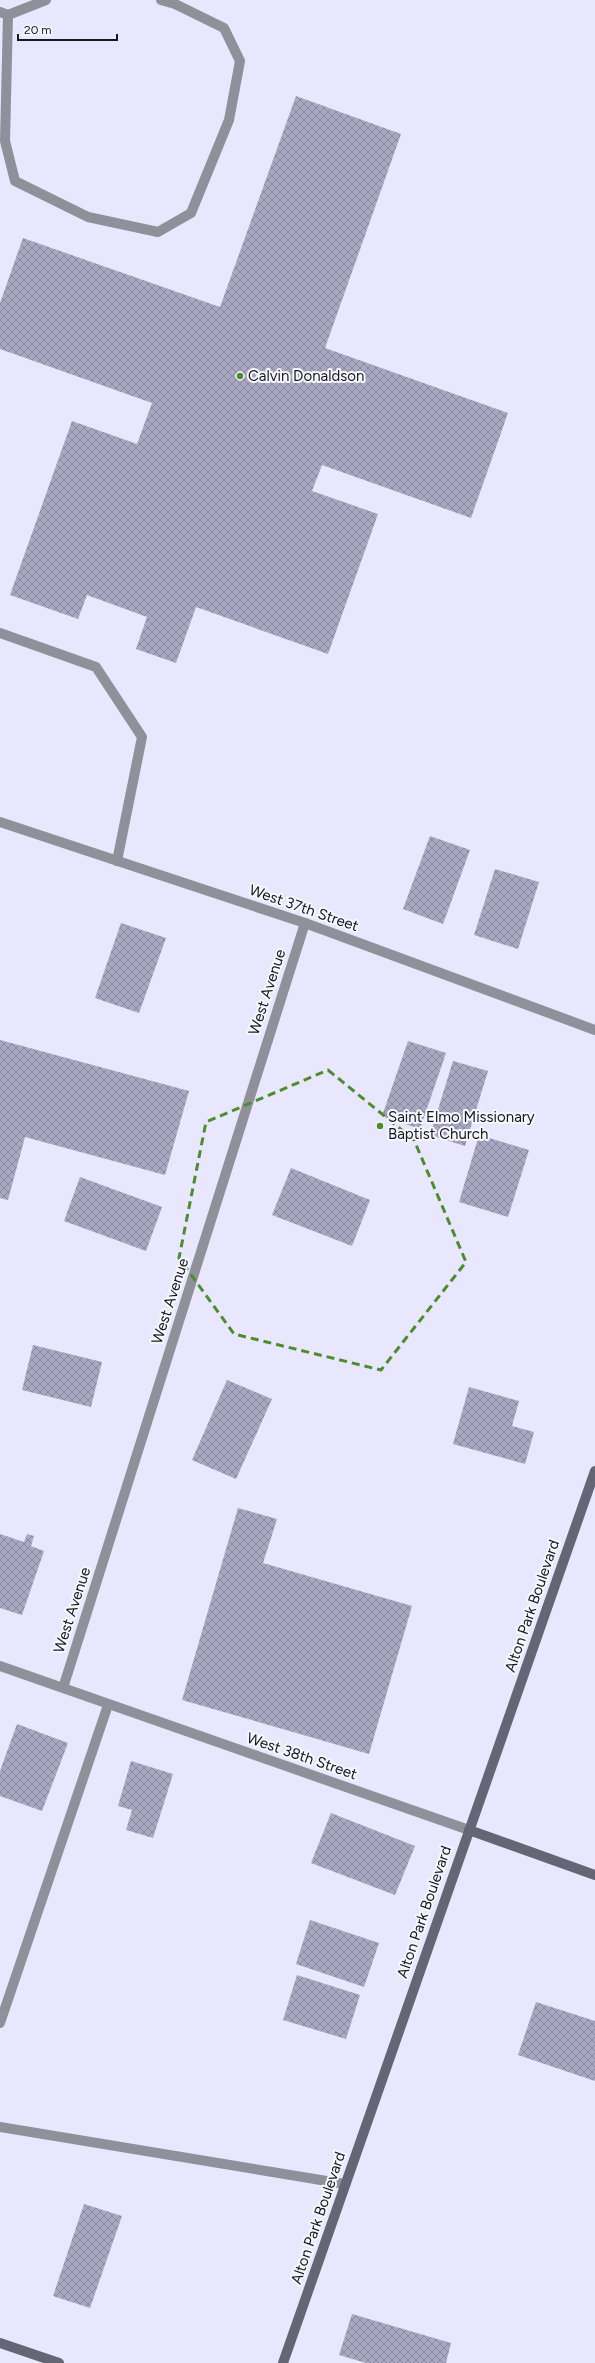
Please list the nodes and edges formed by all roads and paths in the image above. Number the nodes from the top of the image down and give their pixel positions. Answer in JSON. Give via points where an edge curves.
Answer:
{"nodes":[{"id":1,"x":46,"y":0,"type":"edge"},
{"id":2,"x":161,"y":0,"type":"edge"},
{"id":3,"x":4,"y":14,"type":"edge"},
{"id":4,"x":0,"y":633,"type":"edge"},
{"id":5,"x":0,"y":822,"type":"edge"},
{"id":6,"x":117,"y":861,"type":"junction"},
{"id":7,"x":305,"y":923,"type":"junction"},
{"id":8,"x":595,"y":1030,"type":"edge"},
{"id":9,"x":595,"y":1470,"type":"edge"},
{"id":10,"x":0,"y":1666,"type":"edge"},
{"id":11,"x":63,"y":1688,"type":"junction"},
{"id":12,"x":108,"y":1705,"type":"junction"},
{"id":13,"x":469,"y":1830,"type":"junction"},
{"id":14,"x":595,"y":1875,"type":"edge"},
{"id":15,"x":0,"y":2023,"type":"edge"},
{"id":16,"x":0,"y":2127,"type":"edge"},
{"id":17,"x":345,"y":2184,"type":"junction"},
{"id":18,"x":0,"y":2343,"type":"edge"},
{"id":19,"x":59,"y":2363,"type":"edge"},
{"id":20,"x":283,"y":2363,"type":"edge"}],
"edges":[{"from":1,"to":3,"type":"street"},
{"from":2,"to":3,"type":"street","via":[[175,4],[224,28],[240,61],[229,120],[190,213],[158,232],[88,218],[15,181],[5,141]]},
{"from":4,"to":6,"type":"street","via":[[96,667],[142,737]]},
{"from":5,"to":6,"type":"street","name":"West 37th Street"},
{"from":6,"to":7,"type":"street","name":"West 37th Street"},
{"from":7,"to":8,"type":"street","name":"West 37th Street"},
{"from":7,"to":11,"type":"street","name":"West Avenue"},
{"from":9,"to":13,"type":"main road","name":"Alton Park Boulevard"},
{"from":10,"to":11,"type":"street","name":"West 38th Street"},
{"from":11,"to":12,"type":"street","name":"West 38th Street"},
{"from":12,"to":13,"type":"street","name":"West 38th Street"},
{"from":12,"to":15,"type":"street"},
{"from":13,"to":14,"type":"main road","name":"West 38th Street"},
{"from":13,"to":17,"type":"main road","name":"Alton Park Boulevard"},
{"from":16,"to":17,"type":"street"},
{"from":17,"to":20,"type":"main road","name":"Alton Park Boulevard"},
{"from":18,"to":19,"type":"main road"}]}
